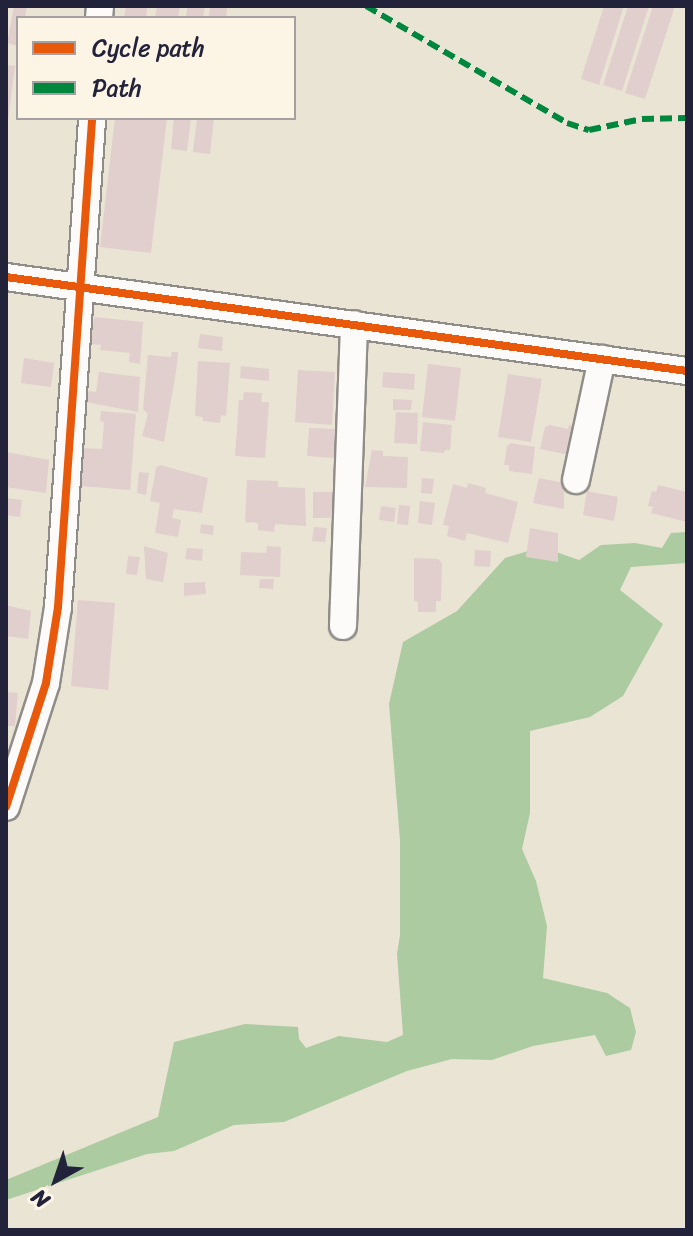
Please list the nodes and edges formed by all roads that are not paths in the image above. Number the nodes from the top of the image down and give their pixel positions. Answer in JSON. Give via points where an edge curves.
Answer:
{"nodes":[{"id":1,"x":92,"y":120,"type":"edge"},
{"id":2,"x":6,"y":277,"type":"edge"},
{"id":3,"x":80,"y":286,"type":"junction"},
{"id":4,"x":354,"y":324,"type":"junction"},
{"id":5,"x":602,"y":359,"type":"junction"},
{"id":6,"x":687,"y":371,"type":"edge"},
{"id":7,"x":576,"y":480,"type":"dead end"},
{"id":8,"x":343,"y":626,"type":"dead end"},
{"id":9,"x":17,"y":736,"type":"edge"},
{"id":10,"x":6,"y":807,"type":"edge"}],
"edges":[{"from":1,"to":3,"type":"street"},
{"from":2,"to":3,"type":"street"},
{"from":3,"to":4,"type":"street"},
{"from":3,"to":9,"type":"street","via":[[58,607],[46,683]]},
{"from":4,"to":5,"type":"street"},
{"from":4,"to":8,"type":"street"},
{"from":5,"to":6,"type":"street"},
{"from":5,"to":7,"type":"street"},
{"from":9,"to":10,"type":"street"}]}
